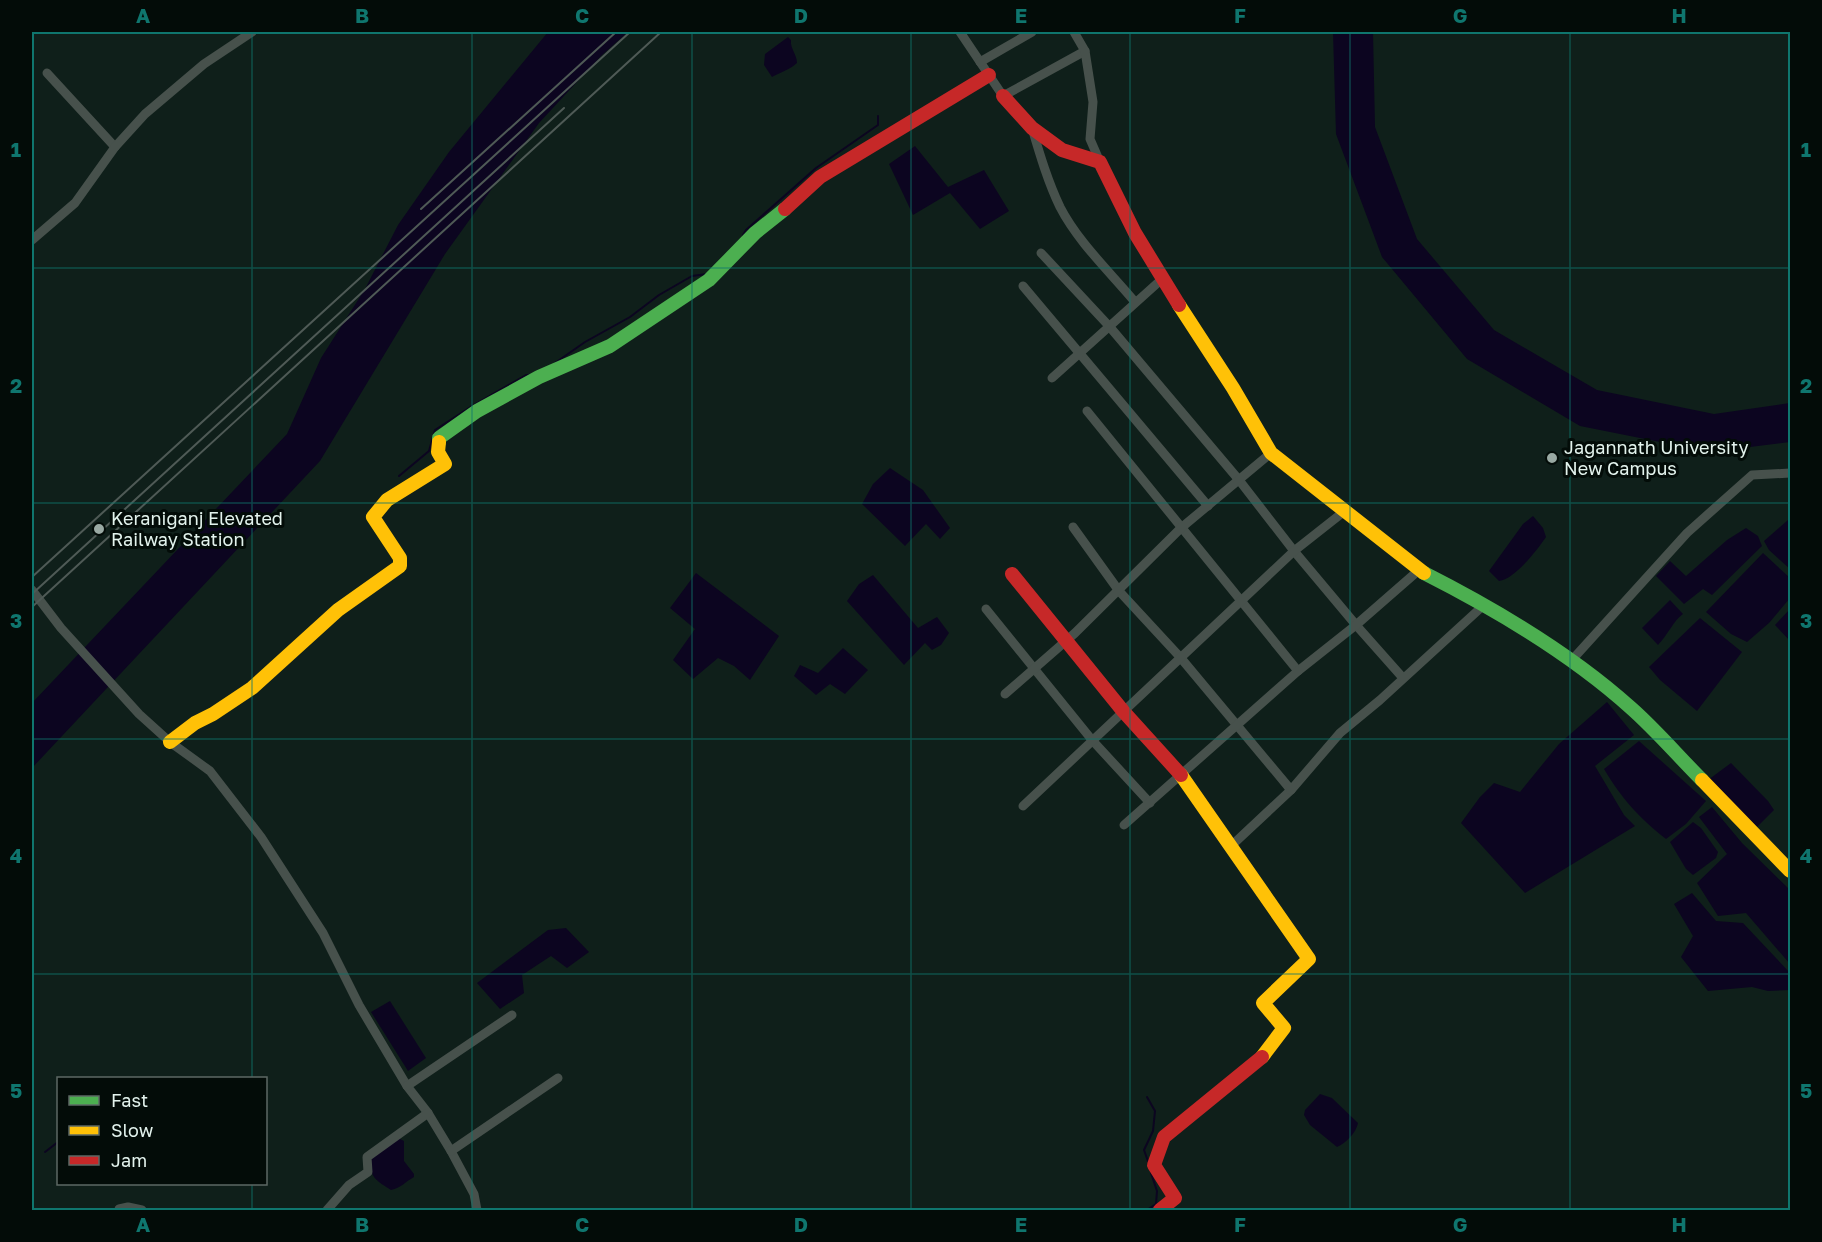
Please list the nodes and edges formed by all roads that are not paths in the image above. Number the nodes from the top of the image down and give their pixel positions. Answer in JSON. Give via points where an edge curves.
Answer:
{"nodes":[{"id":1,"x":252,"y":32,"type":"edge"},
{"id":2,"x":960,"y":32,"type":"edge"},
{"id":3,"x":1032,"y":32,"type":"edge"},
{"id":4,"x":1074,"y":32,"type":"edge"},
{"id":5,"x":1085,"y":51,"type":"junction"},
{"id":6,"x":980,"y":62,"type":"junction"},
{"id":7,"x":47,"y":73,"type":"dead end"},
{"id":8,"x":989,"y":75,"type":"junction"},
{"id":9,"x":1003,"y":96,"type":"junction"},
{"id":10,"x":1032,"y":128,"type":"junction"},
{"id":11,"x":115,"y":147,"type":"junction"},
{"id":12,"x":1100,"y":162,"type":"junction"},
{"id":13,"x":32,"y":240,"type":"edge"},
{"id":14,"x":1041,"y":253,"type":"dead end"},
{"id":15,"x":1162,"y":279,"type":"junction"},
{"id":16,"x":1023,"y":286,"type":"dead end"},
{"id":17,"x":1135,"y":302,"type":"junction"},
{"id":18,"x":1109,"y":326,"type":"junction"},
{"id":19,"x":1078,"y":354,"type":"junction"},
{"id":20,"x":1052,"y":378,"type":"dead end"},
{"id":21,"x":1087,"y":411,"type":"dead end"},
{"id":22,"x":1271,"y":453,"type":"junction"},
{"id":23,"x":1791,"y":473,"type":"edge"},
{"id":24,"x":1239,"y":480,"type":"junction"},
{"id":25,"x":1208,"y":506,"type":"junction"},
{"id":26,"x":1346,"y":510,"type":"junction"},
{"id":27,"x":1073,"y":527,"type":"dead end"},
{"id":28,"x":1181,"y":528,"type":"junction"},
{"id":29,"x":1294,"y":551,"type":"junction"},
{"id":30,"x":1419,"y":570,"type":"junction"},
{"id":31,"x":1012,"y":574,"type":"dead end"},
{"id":32,"x":32,"y":590,"type":"edge"},
{"id":33,"x":1119,"y":591,"type":"junction"},
{"id":34,"x":1242,"y":599,"type":"junction"},
{"id":35,"x":1485,"y":604,"type":"junction"},
{"id":36,"x":986,"y":609,"type":"dead end"},
{"id":37,"x":1356,"y":625,"type":"junction"},
{"id":38,"x":1066,"y":640,"type":"junction"},
{"id":39,"x":1180,"y":657,"type":"junction"},
{"id":40,"x":1571,"y":661,"type":"junction"},
{"id":41,"x":1034,"y":668,"type":"junction"},
{"id":42,"x":1298,"y":671,"type":"junction"},
{"id":43,"x":1403,"y":678,"type":"junction"},
{"id":44,"x":1005,"y":694,"type":"dead end"},
{"id":45,"x":1123,"y":711,"type":"junction"},
{"id":46,"x":1237,"y":726,"type":"junction"},
{"id":47,"x":1092,"y":740,"type":"junction"},
{"id":48,"x":170,"y":742,"type":"junction"},
{"id":49,"x":1181,"y":775,"type":"junction"},
{"id":50,"x":1291,"y":790,"type":"junction"},
{"id":51,"x":1150,"y":803,"type":"junction"},
{"id":52,"x":1023,"y":806,"type":"dead end"},
{"id":53,"x":1124,"y":825,"type":"dead end"},
{"id":54,"x":1230,"y":847,"type":"junction"},
{"id":55,"x":1791,"y":871,"type":"edge"},
{"id":56,"x":512,"y":1014,"type":"dead end"},
{"id":57,"x":558,"y":1078,"type":"dead end"},
{"id":58,"x":407,"y":1086,"type":"junction"},
{"id":59,"x":428,"y":1113,"type":"junction"},
{"id":60,"x":452,"y":1151,"type":"junction"},
{"id":61,"x":119,"y":1209,"type":"dead end"},
{"id":62,"x":142,"y":1210,"type":"edge"},
{"id":63,"x":327,"y":1210,"type":"edge"},
{"id":64,"x":477,"y":1210,"type":"edge"},
{"id":65,"x":1160,"y":1210,"type":"edge"}],
"edges":[{"from":1,"to":11,"type":"street","via":[[195,71],[145,114]]},
{"from":2,"to":6,"type":"street"},
{"from":3,"to":6,"type":"street"},
{"from":4,"to":5,"type":"street"},
{"from":5,"to":9,"type":"street"},
{"from":5,"to":12,"type":"street","via":[[1093,102],[1090,139]]},
{"from":6,"to":8,"type":"street"},
{"from":7,"to":11,"type":"street"},
{"from":8,"to":9,"type":"street"},
{"from":8,"to":48,"type":"street","via":[[820,177],[755,233],[709,280],[610,346],[539,377],[477,411],[439,438],[438,452],[445,464],[387,500],[373,517],[400,558],[400,566],[338,610],[252,688]]},
{"from":9,"to":10,"type":"street"},
{"from":10,"to":12,"type":"street","via":[[1062,150]]},
{"from":10,"to":17,"type":"street","via":[[1060,207],[1075,231]]},
{"from":11,"to":13,"type":"street","via":[[75,203]]},
{"from":12,"to":15,"type":"street"},
{"from":14,"to":18,"type":"street"},
{"from":15,"to":17,"type":"street"},
{"from":15,"to":22,"type":"street"},
{"from":16,"to":19,"type":"street"},
{"from":17,"to":18,"type":"street"},
{"from":18,"to":19,"type":"street"},
{"from":18,"to":24,"type":"street"},
{"from":19,"to":20,"type":"street"},
{"from":19,"to":25,"type":"street"},
{"from":21,"to":28,"type":"street"},
{"from":22,"to":24,"type":"street"},
{"from":22,"to":26,"type":"street"},
{"from":23,"to":40,"type":"street","via":[[1752,475],[1687,533]]},
{"from":24,"to":25,"type":"street"},
{"from":24,"to":29,"type":"street"},
{"from":25,"to":28,"type":"street"},
{"from":26,"to":29,"type":"street"},
{"from":26,"to":30,"type":"street"},
{"from":27,"to":33,"type":"street"},
{"from":28,"to":33,"type":"street"},
{"from":28,"to":34,"type":"street"},
{"from":29,"to":34,"type":"street"},
{"from":29,"to":37,"type":"street"},
{"from":30,"to":35,"type":"street"},
{"from":30,"to":37,"type":"street"},
{"from":31,"to":38,"type":"street"},
{"from":32,"to":48,"type":"street","via":[[138,714]]},
{"from":33,"to":38,"type":"street"},
{"from":33,"to":39,"type":"street"},
{"from":34,"to":39,"type":"street"},
{"from":34,"to":42,"type":"street"},
{"from":35,"to":40,"type":"street"},
{"from":35,"to":43,"type":"street"},
{"from":36,"to":41,"type":"street"},
{"from":37,"to":42,"type":"street"},
{"from":37,"to":43,"type":"street"},
{"from":38,"to":41,"type":"street"},
{"from":38,"to":45,"type":"street"},
{"from":39,"to":45,"type":"street"},
{"from":39,"to":46,"type":"street"},
{"from":40,"to":55,"type":"street","via":[[1631,708]]},
{"from":41,"to":44,"type":"street"},
{"from":41,"to":47,"type":"street"},
{"from":42,"to":46,"type":"street"},
{"from":43,"to":50,"type":"street","via":[[1340,733]]},
{"from":45,"to":47,"type":"street"},
{"from":45,"to":49,"type":"street"},
{"from":46,"to":49,"type":"street"},
{"from":46,"to":50,"type":"street"},
{"from":47,"to":51,"type":"street"},
{"from":47,"to":52,"type":"street"},
{"from":48,"to":58,"type":"street","via":[[210,771],[261,837],[323,933],[359,1005]]},
{"from":49,"to":51,"type":"street"},
{"from":49,"to":54,"type":"street"},
{"from":50,"to":54,"type":"street"},
{"from":51,"to":53,"type":"street"},
{"from":54,"to":65,"type":"street","via":[[1309,959],[1263,1003],[1284,1028],[1263,1056],[1164,1137],[1154,1165],[1175,1198]]},
{"from":56,"to":58,"type":"street"},
{"from":57,"to":60,"type":"street"},
{"from":58,"to":59,"type":"street"},
{"from":59,"to":60,"type":"street"},
{"from":59,"to":63,"type":"street","via":[[367,1157],[368,1172],[349,1185]]},
{"from":60,"to":64,"type":"street","via":[[474,1194]]},
{"from":61,"to":62,"type":"street"}]}
